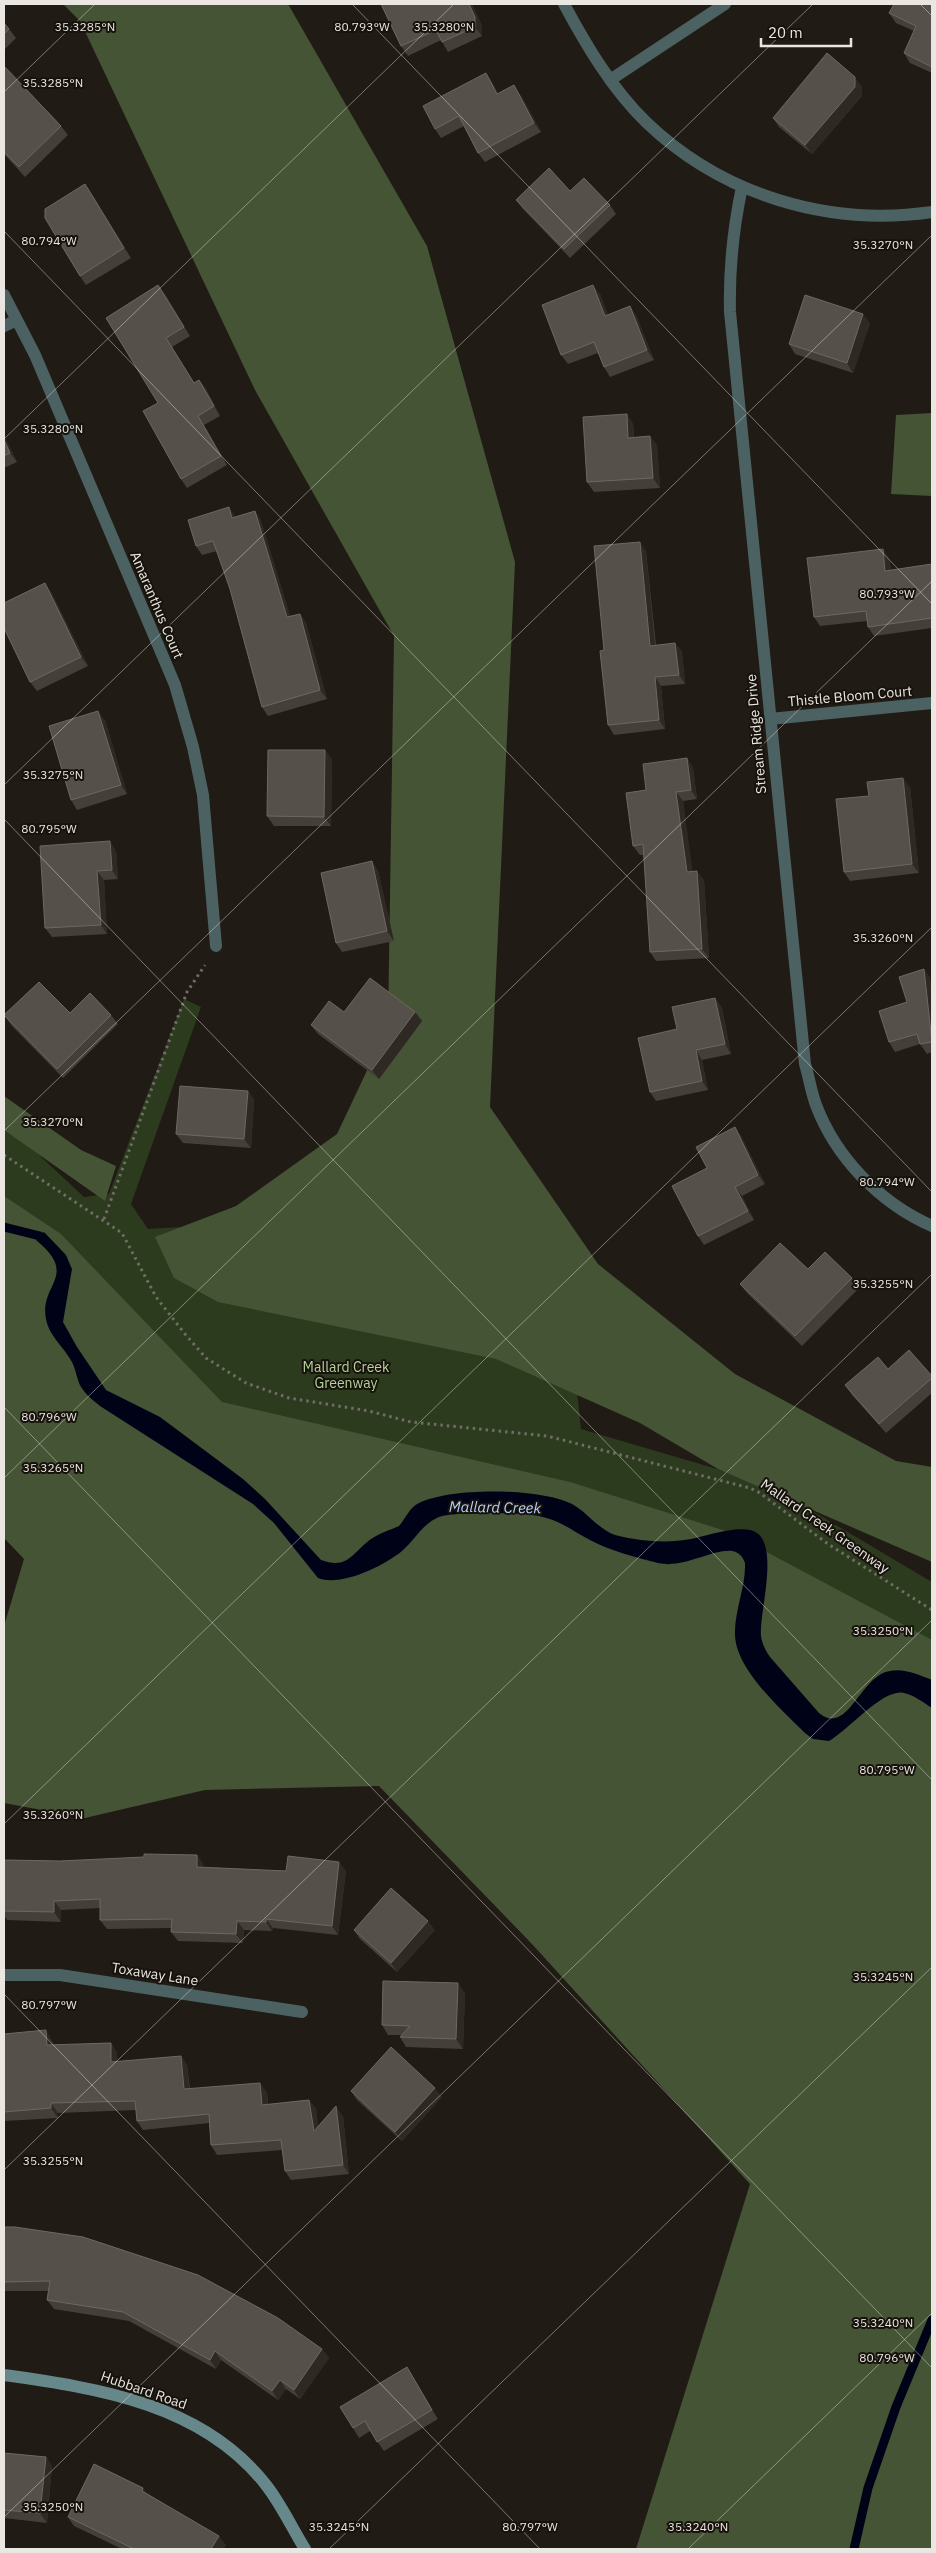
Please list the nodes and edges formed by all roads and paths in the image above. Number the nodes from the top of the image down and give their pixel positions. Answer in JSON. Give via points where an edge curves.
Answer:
{"nodes":[{"id":1,"x":564,"y":4,"type":"edge"},
{"id":2,"x":725,"y":4,"type":"edge"},
{"id":3,"x":610,"y":80,"type":"junction"},
{"id":4,"x":742,"y":188,"type":"junction"},
{"id":5,"x":932,"y":212,"type":"edge"},
{"id":6,"x":4,"y":296,"type":"edge"},
{"id":7,"x":17,"y":320,"type":"junction"},
{"id":8,"x":4,"y":326,"type":"edge"},
{"id":9,"x":932,"y":704,"type":"edge"},
{"id":10,"x":770,"y":719,"type":"junction"},
{"id":11,"x":216,"y":946,"type":"joint"},
{"id":12,"x":4,"y":1155,"type":"edge"},
{"id":13,"x":104,"y":1219,"type":"junction"},
{"id":14,"x":932,"y":1226,"type":"edge"},
{"id":15,"x":932,"y":1610,"type":"edge"},
{"id":16,"x":4,"y":1975,"type":"edge"},
{"id":17,"x":302,"y":2012,"type":"dead end"},
{"id":18,"x":4,"y":2375,"type":"edge"},
{"id":19,"x":306,"y":2549,"type":"edge"}],
"edges":[{"from":1,"to":3,"type":"street"},
{"from":2,"to":3,"type":"street"},
{"from":3,"to":4,"type":"street","via":[[645,122],[681,152]]},
{"from":4,"to":5,"type":"street","via":[[782,202],[865,216]]},
{"from":4,"to":10,"type":"street","name":"Stream Ridge Drive","via":[[729,280],[730,312]]},
{"from":6,"to":7,"type":"street","name":"Amaranthus Court"},
{"from":7,"to":8,"type":"street"},
{"from":7,"to":11,"type":"street","name":"Amaranthus Court","via":[[175,685],[203,795]]},
{"from":9,"to":10,"type":"street","name":"Thistle Bloom Court"},
{"from":10,"to":14,"type":"street","name":"Stream Ridge Drive","via":[[806,1064],[815,1104],[847,1162],[908,1213]]},
{"from":11,"to":13,"type":"path","via":[[187,992]]},
{"from":12,"to":13,"type":"path","name":"Mallard Creek Greenway"},
{"from":13,"to":15,"type":"path","name":"Mallard Creek Greenway","via":[[122,1233],[156,1297],[185,1334],[206,1358],[246,1383],[290,1398],[369,1411],[411,1422],[547,1436],[750,1488],[828,1544]]},
{"from":16,"to":17,"type":"street","name":"Toxaway Lane","via":[[60,1975]]},
{"from":18,"to":19,"type":"main road","name":"Hubbard Road","via":[[83,2386],[136,2401],[183,2418],[220,2439],[266,2484]]}]}
